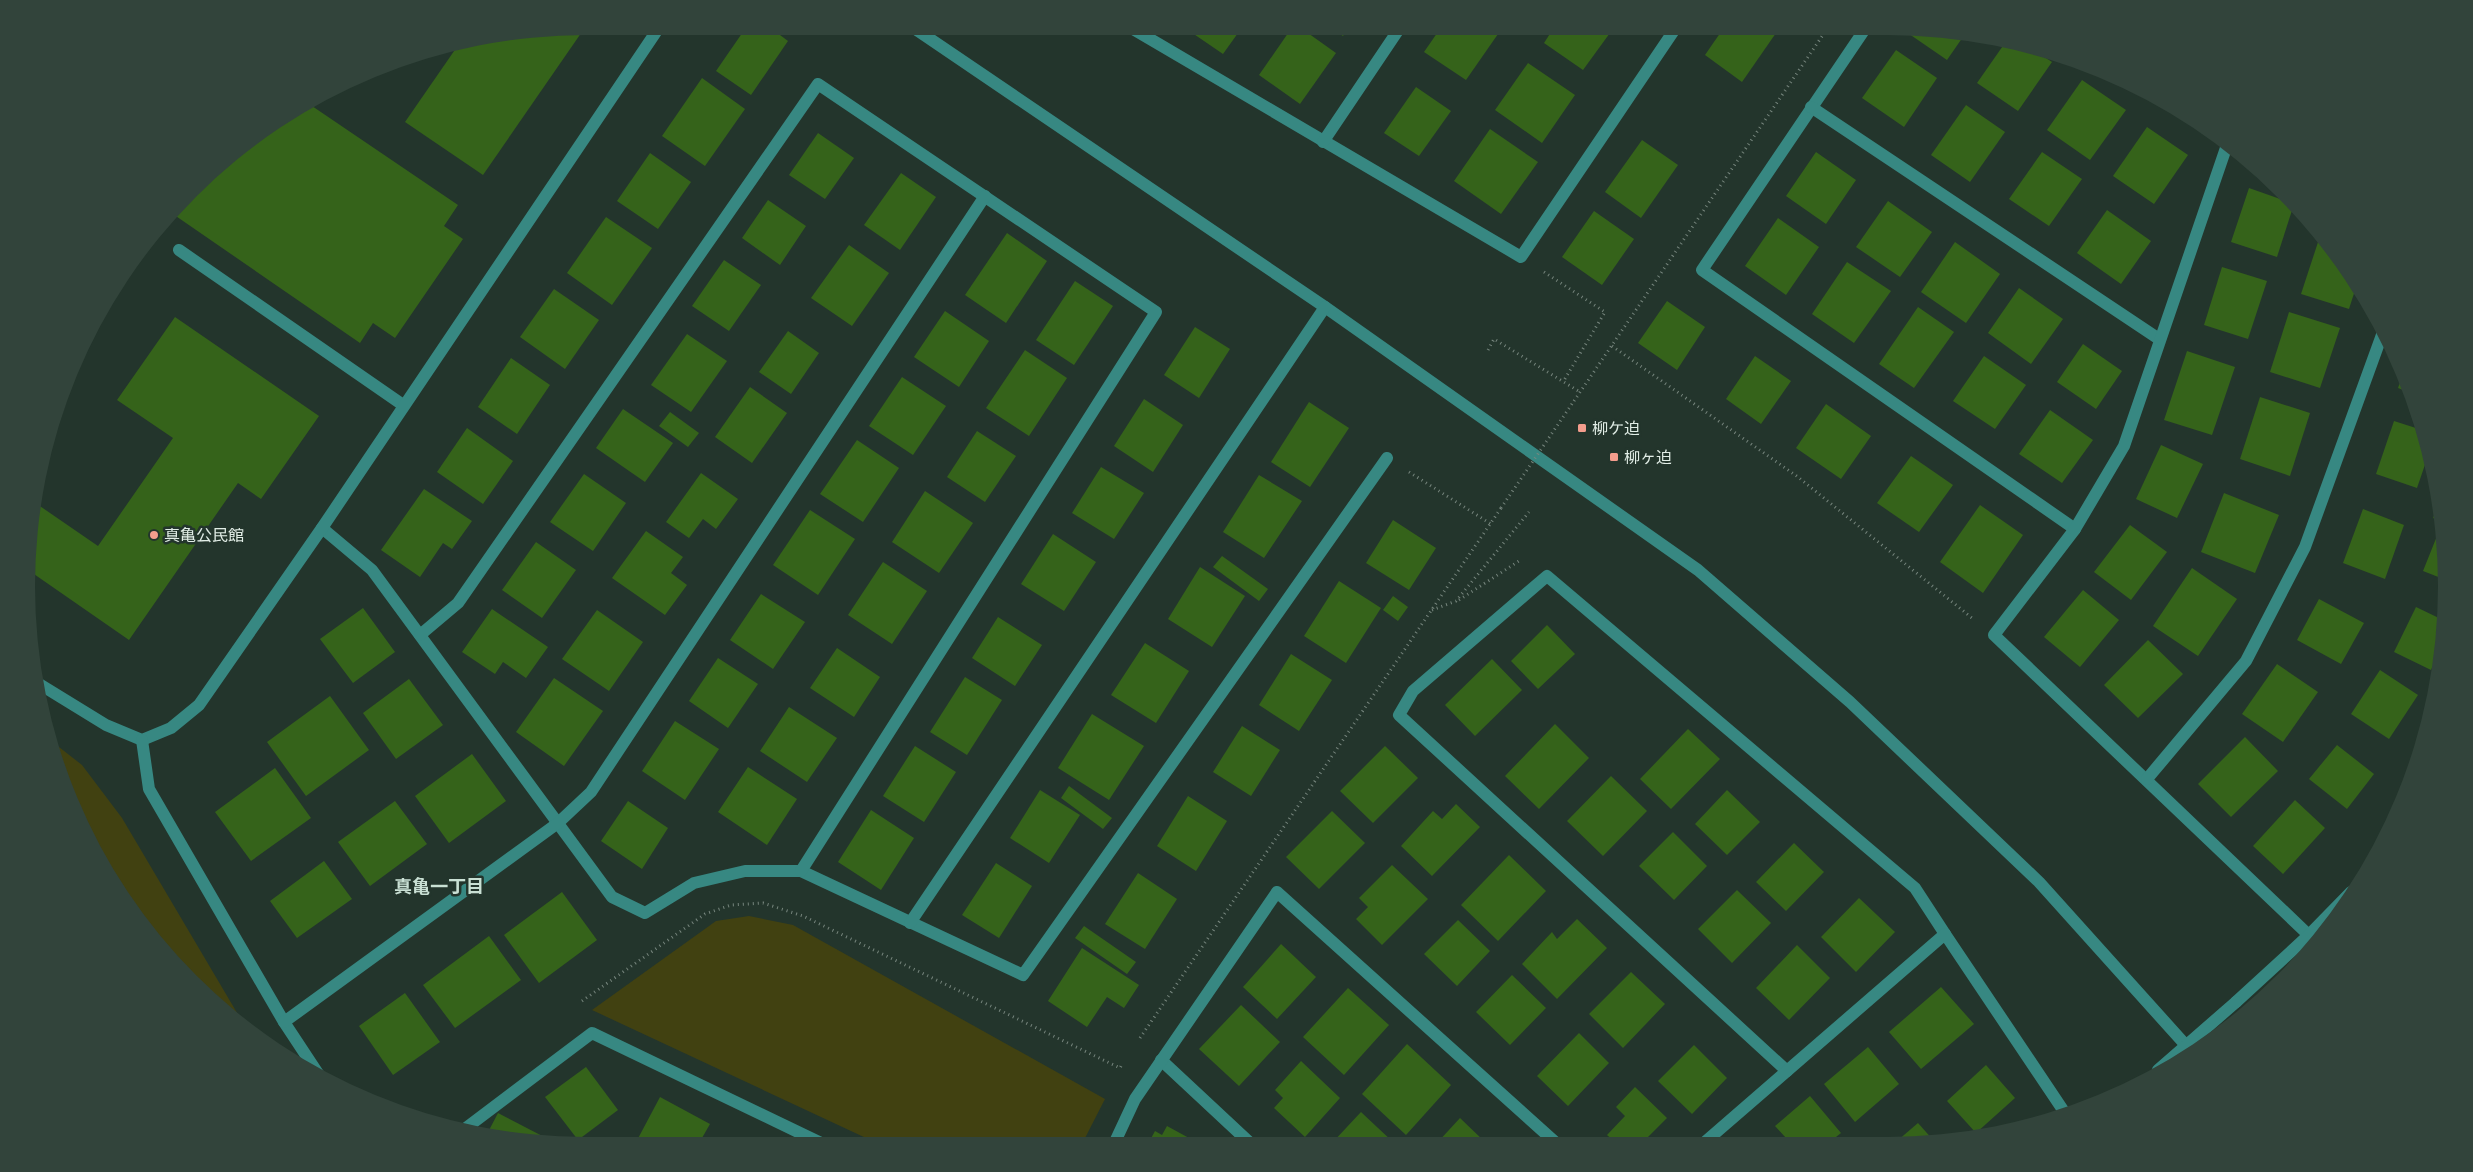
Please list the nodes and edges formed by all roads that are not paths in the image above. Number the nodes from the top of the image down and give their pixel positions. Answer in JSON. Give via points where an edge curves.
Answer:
{"nodes":[{"id":1,"x":654,"y":35,"type":"edge"},
{"id":2,"x":924,"y":35,"type":"edge"},
{"id":3,"x":1144,"y":35,"type":"edge"},
{"id":4,"x":1395,"y":35,"type":"edge"},
{"id":5,"x":1671,"y":35,"type":"edge"},
{"id":6,"x":1861,"y":35,"type":"edge"},
{"id":7,"x":1811,"y":107,"type":"junction"},
{"id":8,"x":1323,"y":142,"type":"junction"},
{"id":9,"x":2226,"y":152,"type":"edge"},
{"id":10,"x":985,"y":196,"type":"junction"},
{"id":11,"x":179,"y":250,"type":"dead end"},
{"id":12,"x":1325,"y":307,"type":"junction"},
{"id":13,"x":2159,"y":339,"type":"junction"},
{"id":14,"x":2380,"y":340,"type":"edge"},
{"id":15,"x":403,"y":404,"type":"junction"},
{"id":16,"x":1387,"y":458,"type":"road end"},
{"id":17,"x":322,"y":528,"type":"junction"},
{"id":18,"x":2075,"y":529,"type":"junction"},
{"id":19,"x":420,"y":635,"type":"junction"},
{"id":20,"x":45,"y":688,"type":"edge"},
{"id":21,"x":142,"y":740,"type":"junction"},
{"id":22,"x":2147,"y":779,"type":"junction"},
{"id":23,"x":558,"y":823,"type":"junction"},
{"id":24,"x":801,"y":871,"type":"junction"},
{"id":25,"x":910,"y":922,"type":"junction"},
{"id":26,"x":1945,"y":934,"type":"junction"},
{"id":27,"x":2311,"y":937,"type":"edge"},
{"id":28,"x":2301,"y":948,"type":"edge"},
{"id":29,"x":284,"y":1022,"type":"junction"},
{"id":30,"x":2188,"y":1047,"type":"edge"},
{"id":31,"x":2176,"y":1055,"type":"edge"},
{"id":32,"x":1161,"y":1060,"type":"junction"},
{"id":33,"x":312,"y":1064,"type":"edge"},
{"id":34,"x":1787,"y":1071,"type":"junction"},
{"id":35,"x":2062,"y":1109,"type":"edge"},
{"id":36,"x":470,"y":1124,"type":"edge"},
{"id":37,"x":808,"y":1137,"type":"edge"},
{"id":38,"x":1117,"y":1137,"type":"edge"},
{"id":39,"x":1244,"y":1137,"type":"edge"},
{"id":40,"x":1549,"y":1137,"type":"edge"},
{"id":41,"x":1711,"y":1137,"type":"edge"}],
"edges":[{"from":1,"to":15,"type":"street"},
{"from":2,"to":12,"type":"street"},
{"from":3,"to":8,"type":"street"},
{"from":4,"to":8,"type":"street"},
{"from":5,"to":8,"type":"street","via":[[1521,257]]},
{"from":6,"to":7,"type":"street"},
{"from":7,"to":13,"type":"street"},
{"from":7,"to":18,"type":"street","via":[[1702,270]]},
{"from":9,"to":13,"type":"street"},
{"from":10,"to":19,"type":"street","via":[[818,84],[458,603]]},
{"from":10,"to":23,"type":"street","via":[[591,792]]},
{"from":10,"to":24,"type":"street","via":[[1156,312]]},
{"from":11,"to":15,"type":"street"},
{"from":12,"to":25,"type":"street"},
{"from":12,"to":30,"type":"street","via":[[1698,570],[1850,702],[2039,882]]},
{"from":13,"to":18,"type":"street","via":[[2124,446]]},
{"from":14,"to":22,"type":"street","via":[[2305,547],[2246,661]]},
{"from":15,"to":17,"type":"street"},
{"from":16,"to":25,"type":"street","via":[[1023,975]]},
{"from":17,"to":19,"type":"street","via":[[372,570]]},
{"from":17,"to":21,"type":"street","via":[[199,705],[171,728]]},
{"from":18,"to":22,"type":"street","via":[[1994,635]]},
{"from":19,"to":23,"type":"street"},
{"from":20,"to":21,"type":"street","via":[[106,725]]},
{"from":21,"to":29,"type":"street","via":[[149,789]]},
{"from":22,"to":27,"type":"street"},
{"from":23,"to":24,"type":"street","via":[[612,897],[645,912],[694,883],[745,871]]},
{"from":23,"to":29,"type":"street"},
{"from":24,"to":25,"type":"street"},
{"from":26,"to":34,"type":"street"},
{"from":26,"to":34,"type":"street","via":[[1915,888],[1547,576],[1414,691],[1399,715]]},
{"from":26,"to":35,"type":"street"},
{"from":28,"to":31,"type":"street","bridge":true},
{"from":29,"to":33,"type":"street"},
{"from":32,"to":38,"type":"street","via":[[1135,1099]]},
{"from":32,"to":39,"type":"street"},
{"from":32,"to":40,"type":"street","via":[[1277,892]]},
{"from":34,"to":41,"type":"street"},
{"from":36,"to":37,"type":"street","via":[[592,1033]]}]}
